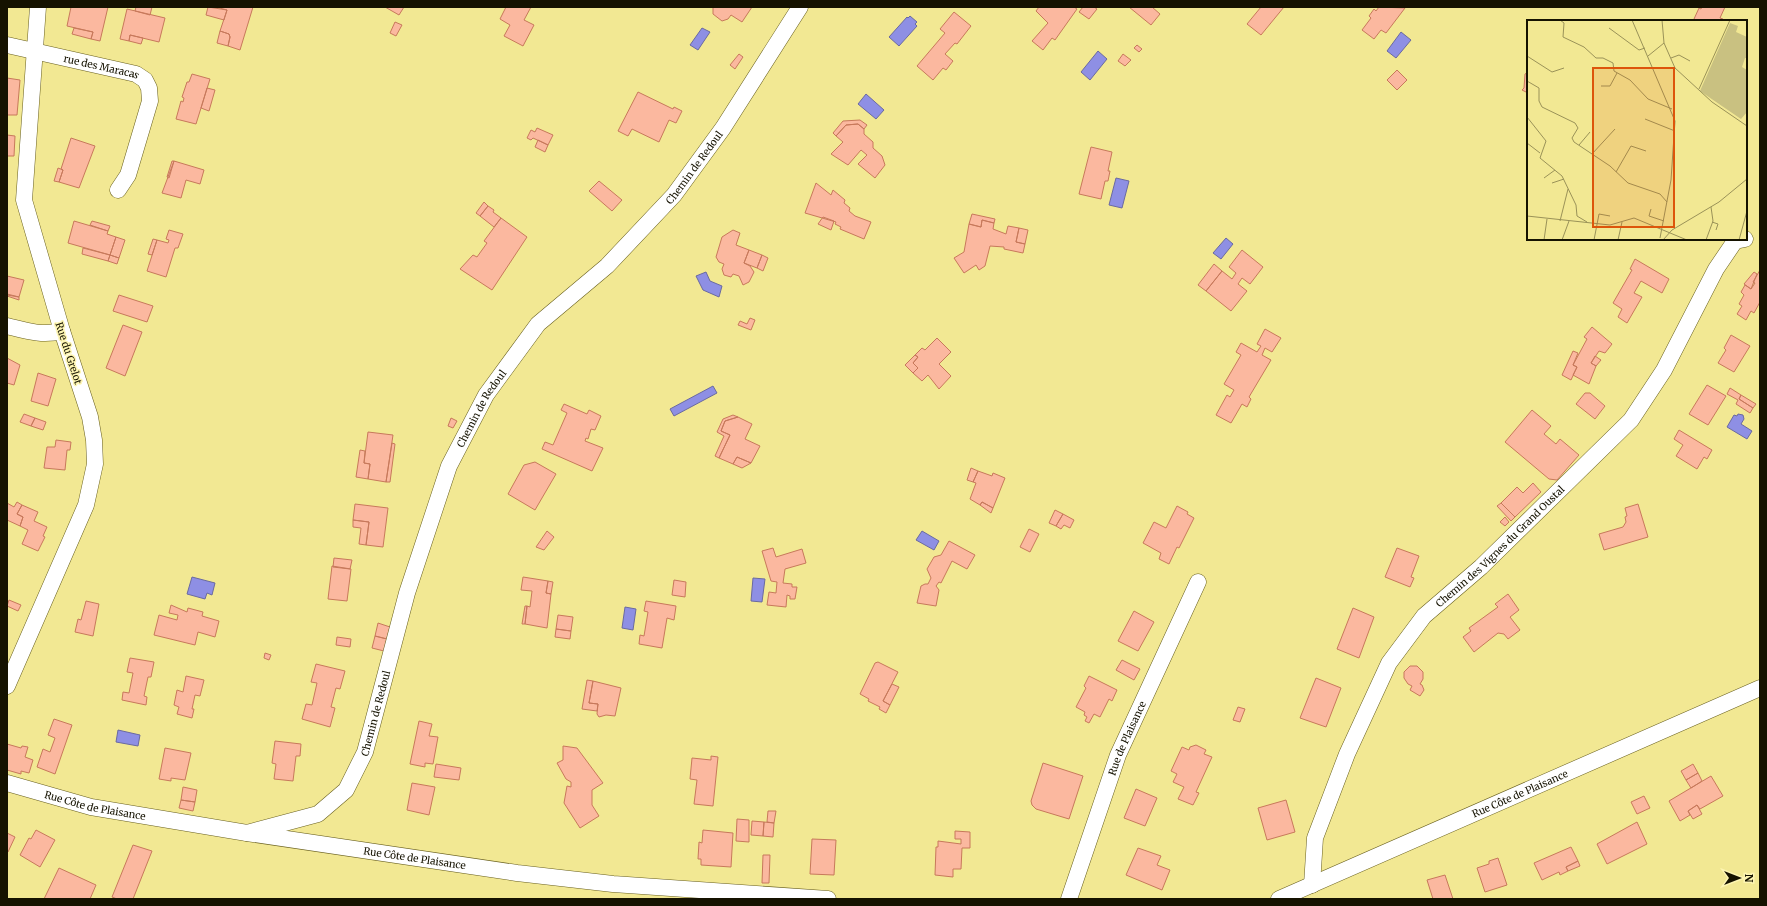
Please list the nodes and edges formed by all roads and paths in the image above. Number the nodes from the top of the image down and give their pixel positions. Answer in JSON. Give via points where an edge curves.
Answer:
{"nodes":[{"id":1,"x":38,"y":7,"type":"edge"},
{"id":2,"x":800,"y":7,"type":"edge"},
{"id":3,"x":7,"y":45,"type":"edge"},
{"id":4,"x":35,"y":51,"type":"junction"},
{"id":5,"x":118,"y":190,"type":"dead end"},
{"id":6,"x":1760,"y":237,"type":"edge"},
{"id":7,"x":1747,"y":239,"type":"edge"},
{"id":8,"x":1740,"y":240,"type":"edge"},
{"id":9,"x":7,"y":326,"type":"edge"},
{"id":10,"x":62,"y":331,"type":"junction"},
{"id":11,"x":1198,"y":582,"type":"dead end"},
{"id":12,"x":7,"y":686,"type":"edge"},
{"id":13,"x":1760,"y":688,"type":"edge"},
{"id":14,"x":7,"y":783,"type":"edge"},
{"id":15,"x":247,"y":833,"type":"junction"},
{"id":16,"x":1312,"y":885,"type":"junction"},
{"id":17,"x":828,"y":899,"type":"edge"},
{"id":18,"x":1069,"y":899,"type":"edge"},
{"id":19,"x":1279,"y":899,"type":"edge"}],
"edges":[{"from":1,"to":4,"type":"street","name":"Rue du Grelot"},
{"from":2,"to":15,"type":"street","name":"Chemin de Redoul","via":[[723,128],[674,195],[607,266],[538,324],[486,395],[449,466],[407,593],[365,752],[346,790],[318,814]]},
{"from":3,"to":4,"type":"street","name":"rue des Maracas"},
{"from":4,"to":5,"type":"street","name":"rue des Maracas","via":[[136,74],[145,80],[149,88],[150,101],[128,175]]},
{"from":4,"to":10,"type":"street","name":"Rue du Grelot","via":[[24,200]]},
{"from":6,"to":7,"type":"street","name":"Chemin des Vignes du Grand Oustal"},
{"from":8,"to":16,"type":"street","name":"Chemin des Vignes du Grand Oustal","via":[[1735,241],[1716,269],[1664,370],[1630,420],[1481,567],[1424,616],[1389,663],[1347,754],[1315,838]]},
{"from":9,"to":10,"type":"street","via":[[37,334]]},
{"from":10,"to":12,"type":"street","name":"Rue du Grelot","via":[[90,417],[95,464],[86,506]]},
{"from":11,"to":18,"type":"street","name":"Rue de Plaisance","via":[[1118,756]]},
{"from":13,"to":16,"type":"street","name":"Rue Côte de Plaisance"},
{"from":14,"to":15,"type":"street","name":"Rue Côte de Plaisance","via":[[91,807]]},
{"from":15,"to":17,"type":"street","name":"Rue Côte de Plaisance","via":[[517,873],[613,884]]},
{"from":16,"to":19,"type":"street","name":"Rue Côte de Plaisance"}]}
